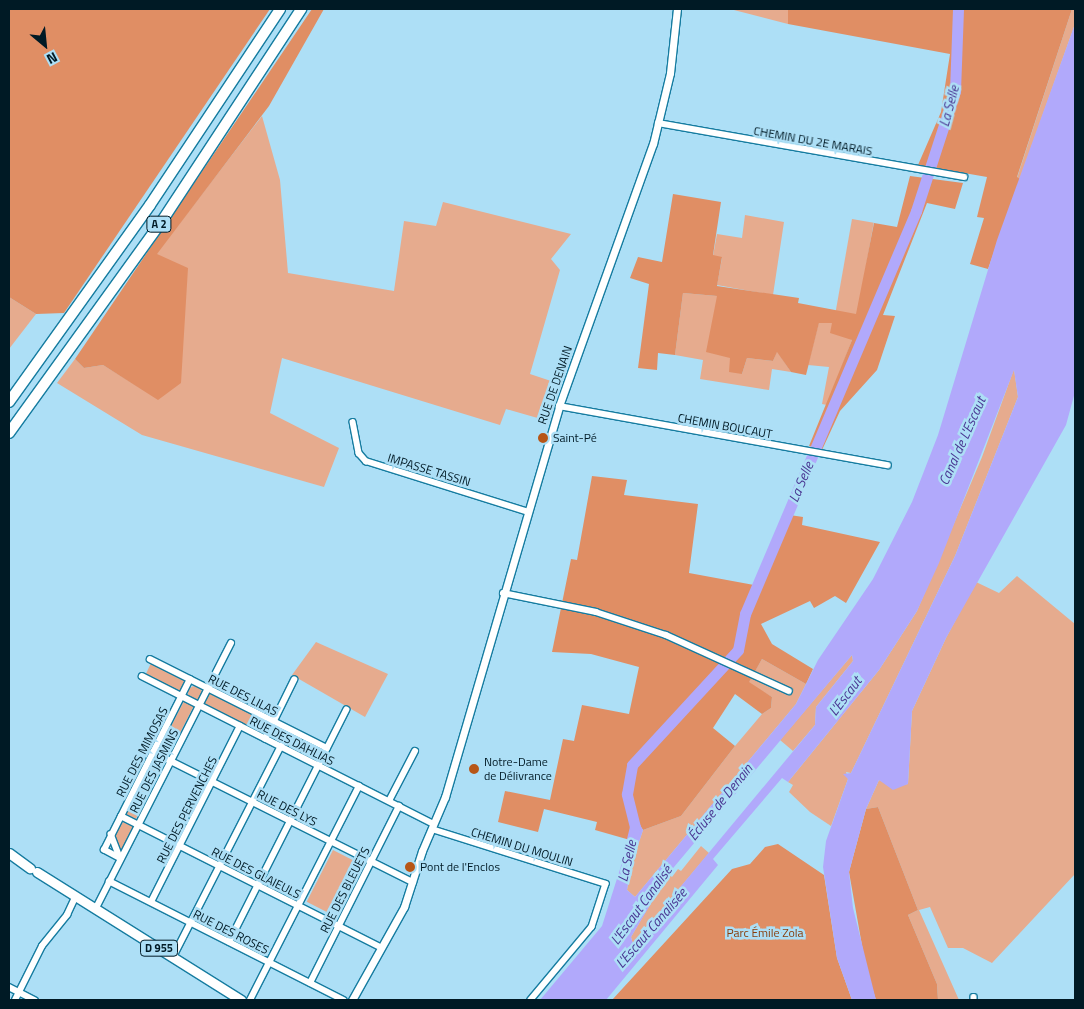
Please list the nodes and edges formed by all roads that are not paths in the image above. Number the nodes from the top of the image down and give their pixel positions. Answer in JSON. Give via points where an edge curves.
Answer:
{"nodes":[{"id":1,"x":280,"y":9,"type":"edge"},
{"id":2,"x":301,"y":9,"type":"edge"},
{"id":3,"x":677,"y":9,"type":"edge"},
{"id":4,"x":658,"y":124,"type":"junction"},
{"id":5,"x":964,"y":177,"type":"dead end"},
{"id":6,"x":9,"y":402,"type":"edge"},
{"id":7,"x":559,"y":406,"type":"junction"},
{"id":8,"x":353,"y":422,"type":"dead end"},
{"id":9,"x":9,"y":433,"type":"edge"},
{"id":10,"x":888,"y":465,"type":"dead end"},
{"id":11,"x":526,"y":511,"type":"junction"},
{"id":12,"x":503,"y":593,"type":"junction"},
{"id":13,"x":231,"y":642,"type":"dead end"},
{"id":14,"x":150,"y":659,"type":"dead end"},
{"id":15,"x":142,"y":676,"type":"dead end"},
{"id":16,"x":190,"y":679,"type":"junction"},
{"id":17,"x":294,"y":680,"type":"dead end"},
{"id":18,"x":208,"y":688,"type":"junction"},
{"id":19,"x":789,"y":691,"type":"dead end"},
{"id":20,"x":181,"y":696,"type":"junction"},
{"id":21,"x":199,"y":705,"type":"junction"},
{"id":22,"x":346,"y":710,"type":"dead end"},
{"id":23,"x":274,"y":721,"type":"junction"},
{"id":24,"x":240,"y":726,"type":"junction"},
{"id":25,"x":265,"y":738,"type":"junction"},
{"id":26,"x":281,"y":746,"type":"junction"},
{"id":27,"x":327,"y":748,"type":"junction"},
{"id":28,"x":415,"y":751,"type":"dead end"},
{"id":29,"x":153,"y":752,"type":"junction"},
{"id":30,"x":170,"y":760,"type":"junction"},
{"id":31,"x":318,"y":766,"type":"junction"},
{"id":32,"x":212,"y":781,"type":"junction"},
{"id":33,"x":359,"y":786,"type":"junction"},
{"id":34,"x":253,"y":802,"type":"junction"},
{"id":35,"x":389,"y":802,"type":"junction"},
{"id":36,"x":399,"y":806,"type":"junction"},
{"id":37,"x":120,"y":816,"type":"junction"},
{"id":38,"x":290,"y":821,"type":"junction"},
{"id":39,"x":138,"y":825,"type":"junction"},
{"id":40,"x":433,"y":827,"type":"junction"},
{"id":41,"x":111,"y":834,"type":"junction"},
{"id":42,"x":331,"y":841,"type":"junction"},
{"id":43,"x":180,"y":845,"type":"junction"},
{"id":44,"x":9,"y":852,"type":"edge"},
{"id":45,"x":9,"y":856,"type":"edge"},
{"id":46,"x":121,"y":859,"type":"junction"},
{"id":47,"x":370,"y":861,"type":"junction"},
{"id":48,"x":220,"y":866,"type":"junction"},
{"id":49,"x":38,"y":872,"type":"dead end"},
{"id":50,"x":109,"y":882,"type":"junction"},
{"id":51,"x":413,"y":882,"type":"junction"},
{"id":52,"x":258,"y":884,"type":"junction"},
{"id":53,"x":76,"y":896,"type":"junction"},
{"id":54,"x":151,"y":902,"type":"junction"},
{"id":55,"x":298,"y":905,"type":"junction"},
{"id":56,"x":96,"y":908,"type":"junction"},
{"id":57,"x":191,"y":923,"type":"junction"},
{"id":58,"x":338,"y":925,"type":"junction"},
{"id":59,"x":230,"y":942,"type":"junction"},
{"id":60,"x":382,"y":948,"type":"junction"},
{"id":61,"x":173,"y":957,"type":"junction"},
{"id":62,"x":270,"y":962,"type":"junction"},
{"id":63,"x":310,"y":983,"type":"junction"},
{"id":64,"x":9,"y":987,"type":"edge"},
{"id":65,"x":19,"y":992,"type":"junction"},
{"id":66,"x":15,"y":1000,"type":"edge"},
{"id":67,"x":36,"y":1000,"type":"edge"},
{"id":68,"x":240,"y":1000,"type":"edge"},
{"id":69,"x":250,"y":1000,"type":"edge"},
{"id":70,"x":344,"y":1000,"type":"edge"},
{"id":71,"x":352,"y":1000,"type":"edge"},
{"id":72,"x":531,"y":1000,"type":"edge"}],
"edges":[{"from":1,"to":6,"type":"highway","number":"A 2","via":[[150,205]]},
{"from":2,"to":9,"type":"highway","number":"A 2","via":[[162,221]]},
{"from":3,"to":4,"type":"street","name":"RUE DE DENAIN","via":[[671,65]]},
{"from":4,"to":5,"type":"street","name":"CHEMIN DU 2E MARAIS"},
{"from":4,"to":7,"type":"street","name":"RUE DE DENAIN","via":[[644,173]]},
{"from":7,"to":10,"type":"street","name":"CHEMIN BOUCAUT"},
{"from":7,"to":11,"type":"street","name":"RUE DE DENAIN"},
{"from":8,"to":11,"type":"street","name":"IMPASSE TASSIN","via":[[359,453],[366,461]]},
{"from":11,"to":12,"type":"street","name":"RUE DE DENAIN"},
{"from":12,"to":19,"type":"street","via":[[604,614],[673,637]]},
{"from":12,"to":40,"type":"street","name":"RUE DE DENAIN","via":[[453,769]]},
{"from":13,"to":18,"type":"street","name":"RUE DES JASMINS"},
{"from":14,"to":16,"type":"street","name":"RUE DES LILAS"},
{"from":15,"to":20,"type":"street","name":"RUE DES DAHLIAS"},
{"from":16,"to":18,"type":"street","name":"RUE DES LILAS"},
{"from":16,"to":20,"type":"street","name":"RUE DES MIMOSAS"},
{"from":17,"to":23,"type":"street"},
{"from":18,"to":21,"type":"street","name":"RUE DES JASMINS"},
{"from":18,"to":23,"type":"street","name":"RUE DES LILAS"},
{"from":20,"to":21,"type":"street","name":"RUE DES DAHLIAS"},
{"from":20,"to":29,"type":"street","name":"RUE DES MIMOSAS"},
{"from":21,"to":24,"type":"street","name":"RUE DES DAHLIAS"},
{"from":21,"to":30,"type":"street","name":"RUE DES JASMINS"},
{"from":22,"to":27,"type":"street"},
{"from":23,"to":25,"type":"street"},
{"from":23,"to":27,"type":"street","name":"RUE DES LILAS"},
{"from":24,"to":25,"type":"street","name":"RUE DES DAHLIAS"},
{"from":24,"to":32,"type":"street","name":"RUE DES PERVENCHES"},
{"from":25,"to":26,"type":"street","name":"RUE DES DAHLIAS"},
{"from":26,"to":31,"type":"street","name":"RUE DES DAHLIAS"},
{"from":26,"to":34,"type":"street"},
{"from":27,"to":31,"type":"street"},
{"from":28,"to":35,"type":"street"},
{"from":29,"to":30,"type":"street","name":"RUE DES LYS"},
{"from":29,"to":37,"type":"street","name":"RUE DES MIMOSAS"},
{"from":30,"to":32,"type":"street","name":"RUE DES LYS"},
{"from":30,"to":39,"type":"street","name":"RUE DES JASMINS"},
{"from":31,"to":33,"type":"street","name":"RUE DES DAHLIAS"},
{"from":31,"to":38,"type":"street"},
{"from":32,"to":34,"type":"street","name":"RUE DES LYS"},
{"from":32,"to":43,"type":"street","name":"RUE DES PERVENCHES"},
{"from":33,"to":35,"type":"street","name":"RUE DES DAHLIAS"},
{"from":33,"to":42,"type":"street"},
{"from":34,"to":38,"type":"street","name":"RUE DES LYS"},
{"from":34,"to":48,"type":"street"},
{"from":35,"to":36,"type":"street","name":"RUE DES DAHLIAS"},
{"from":36,"to":40,"type":"street","name":"RUE DES DAHLIAS"},
{"from":36,"to":47,"type":"street","name":"RUE DES BLEUETS"},
{"from":37,"to":39,"type":"street","name":"RUE DES GLAIEULS"},
{"from":37,"to":41,"type":"street","name":"RUE DES MIMOSAS"},
{"from":38,"to":42,"type":"street","name":"RUE DES LYS"},
{"from":38,"to":52,"type":"street"},
{"from":39,"to":43,"type":"street","name":"RUE DES GLAIEULS"},
{"from":39,"to":46,"type":"street","name":"RUE DES JASMINS"},
{"from":40,"to":51,"type":"street","name":"RUE DE DENAIN"},
{"from":40,"to":72,"type":"street","name":"CHEMIN DU MOULIN","via":[[606,884],[592,927]]},
{"from":41,"to":46,"type":"street"},
{"from":41,"to":46,"type":"street","name":"RUE DES MIMOSAS","via":[[104,850]]},
{"from":42,"to":47,"type":"street","name":"RUE DES LYS"},
{"from":42,"to":55,"type":"street"},
{"from":43,"to":48,"type":"street","name":"RUE DES GLAIEULS"},
{"from":43,"to":54,"type":"street","name":"RUE DES PERVENCHES"},
{"from":44,"to":45,"type":"main road","via":[[30,868]]},
{"from":46,"to":50,"type":"street","name":"RUE DES JASMINS"},
{"from":47,"to":51,"type":"street","name":"RUE DES LYS"},
{"from":47,"to":58,"type":"street","name":"RUE DES BLEUETS"},
{"from":48,"to":52,"type":"street","name":"RUE DES GLAIEULS"},
{"from":48,"to":57,"type":"street"},
{"from":49,"to":53,"type":"main road","number":"D 955"},
{"from":50,"to":54,"type":"street","name":"RUE DES ROSES"},
{"from":50,"to":56,"type":"street","name":"RUE DES JASMINS"},
{"from":51,"to":60,"type":"street","name":"RUE DE DENAIN"},
{"from":52,"to":55,"type":"street","name":"RUE DES GLAIEULS"},
{"from":52,"to":59,"type":"street"},
{"from":53,"to":56,"type":"main road","number":"D 955"},
{"from":53,"to":65,"type":"street","via":[[67,915],[42,946]]},
{"from":54,"to":57,"type":"street","name":"RUE DES ROSES"},
{"from":55,"to":58,"type":"street","name":"RUE DES GLAIEULS"},
{"from":55,"to":62,"type":"street"},
{"from":56,"to":61,"type":"main road","number":"D 955"},
{"from":57,"to":59,"type":"street","name":"RUE DES ROSES"},
{"from":57,"to":61,"type":"street"},
{"from":58,"to":60,"type":"street","name":"RUE DES GLAIEULS"},
{"from":58,"to":63,"type":"street","name":"RUE DES BLEUETS"},
{"from":59,"to":62,"type":"street","name":"RUE DES ROSES"},
{"from":60,"to":71,"type":"street","name":"RUE DE DENAIN"},
{"from":61,"to":68,"type":"main road","number":"D 955"},
{"from":62,"to":63,"type":"street","name":"RUE DES ROSES"},
{"from":62,"to":69,"type":"street"},
{"from":63,"to":70,"type":"street","name":"RUE DES ROSES"},
{"from":64,"to":65,"type":"street"},
{"from":65,"to":66,"type":"street"},
{"from":65,"to":67,"type":"street"}]}
